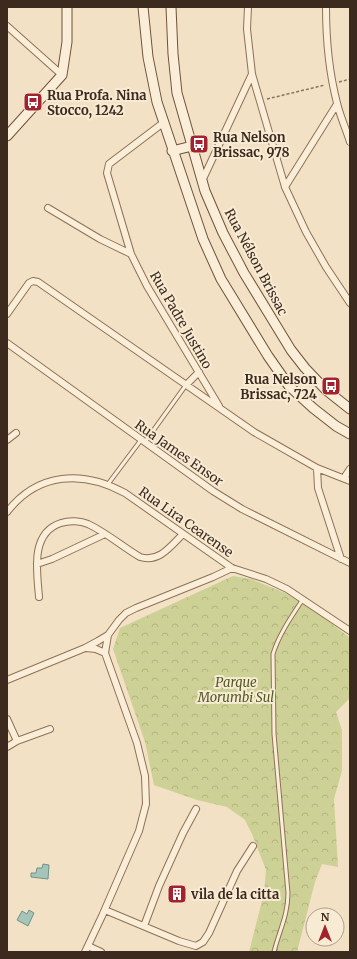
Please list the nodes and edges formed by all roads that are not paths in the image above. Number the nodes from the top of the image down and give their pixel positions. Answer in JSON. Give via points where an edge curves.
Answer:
{"nodes":[{"id":1,"x":67,"y":7,"type":"edge"},
{"id":2,"x":143,"y":7,"type":"edge"},
{"id":3,"x":171,"y":7,"type":"edge"},
{"id":4,"x":248,"y":7,"type":"edge"},
{"id":5,"x":326,"y":7,"type":"edge"},
{"id":6,"x":7,"y":26,"type":"edge"},
{"id":7,"x":252,"y":74,"type":"junction"},
{"id":8,"x":62,"y":75,"type":"junction"},
{"id":9,"x":337,"y":104,"type":"junction"},
{"id":10,"x":163,"y":123,"type":"junction"},
{"id":11,"x":8,"y":132,"type":"edge"},
{"id":12,"x":350,"y":142,"type":"edge"},
{"id":13,"x":192,"y":146,"type":"junction"},
{"id":14,"x":172,"y":150,"type":"junction"},
{"id":15,"x":202,"y":181,"type":"junction"},
{"id":16,"x":285,"y":187,"type":"junction"},
{"id":17,"x":48,"y":208,"type":"dead end"},
{"id":18,"x":131,"y":254,"type":"junction"},
{"id":19,"x":350,"y":303,"type":"edge"},
{"id":20,"x":7,"y":314,"type":"edge"},
{"id":21,"x":7,"y":343,"type":"edge"},
{"id":22,"x":199,"y":372,"type":"junction"},
{"id":23,"x":186,"y":385,"type":"junction"},
{"id":24,"x":350,"y":409,"type":"edge"},
{"id":25,"x":221,"y":410,"type":"junction"},
{"id":26,"x":16,"y":433,"type":"dead end"},
{"id":27,"x":350,"y":434,"type":"edge"},
{"id":28,"x":7,"y":440,"type":"edge"},
{"id":29,"x":143,"y":441,"type":"junction"},
{"id":30,"x":317,"y":468,"type":"junction"},
{"id":31,"x":350,"y":469,"type":"edge"},
{"id":32,"x":347,"y":479,"type":"edge"},
{"id":33,"x":108,"y":484,"type":"junction"},
{"id":34,"x":7,"y":511,"type":"edge"},
{"id":35,"x":105,"y":534,"type":"junction"},
{"id":36,"x":183,"y":534,"type":"junction"},
{"id":37,"x":341,"y":559,"type":"junction"},
{"id":38,"x":350,"y":563,"type":"edge"},
{"id":39,"x":37,"y":564,"type":"junction"},
{"id":40,"x":232,"y":568,"type":"junction"},
{"id":41,"x":39,"y":597,"type":"dead end"},
{"id":42,"x":303,"y":599,"type":"junction"},
{"id":43,"x":350,"y":631,"type":"edge"},
{"id":44,"x":108,"y":635,"type":"junction"},
{"id":45,"x":85,"y":648,"type":"junction"},
{"id":46,"x":105,"y":653,"type":"junction"},
{"id":47,"x":7,"y":680,"type":"edge"},
{"id":48,"x":7,"y":719,"type":"edge"},
{"id":49,"x":50,"y":729,"type":"dead end"},
{"id":50,"x":17,"y":741,"type":"junction"},
{"id":51,"x":7,"y":747,"type":"edge"},
{"id":52,"x":196,"y":809,"type":"dead end"},
{"id":53,"x":253,"y":846,"type":"dead end"},
{"id":54,"x":105,"y":910,"type":"junction"},
{"id":55,"x":144,"y":926,"type":"junction"},
{"id":56,"x":88,"y":946,"type":"junction"},
{"id":57,"x":85,"y":952,"type":"edge"},
{"id":58,"x":101,"y":952,"type":"edge"},
{"id":59,"x":274,"y":952,"type":"edge"}],
"edges":[{"from":1,"to":8,"type":"street","via":[[67,42]]},
{"from":2,"to":10,"type":"street","via":[[148,57],[156,102]]},
{"from":3,"to":13,"type":"street","name":"Rua Nélson Brissac","via":[[177,93]]},
{"from":4,"to":7,"type":"street","via":[[247,29]]},
{"from":5,"to":9,"type":"street","via":[[329,53]]},
{"from":6,"to":8,"type":"street"},
{"from":7,"to":15,"type":"street"},
{"from":7,"to":16,"type":"street"},
{"from":8,"to":11,"type":"street"},
{"from":9,"to":12,"type":"street"},
{"from":9,"to":16,"type":"street"},
{"from":10,"to":14,"type":"street"},
{"from":10,"to":18,"type":"street","name":"Rua Padre Justino","via":[[108,167],[107,173]]},
{"from":13,"to":14,"type":"street"},
{"from":13,"to":15,"type":"street","name":"Rua Nélson Brissac"},
{"from":14,"to":27,"type":"street","via":[[202,239],[221,279],[268,356],[289,386],[313,408]]},
{"from":15,"to":24,"type":"street","name":"Rua Nélson Brissac","via":[[223,233],[244,273],[291,350],[326,390]]},
{"from":16,"to":19,"type":"street","via":[[306,232]]},
{"from":17,"to":18,"type":"street"},
{"from":18,"to":22,"type":"street","name":"Rua Padre Justino","via":[[147,286]]},
{"from":20,"to":23,"type":"street","via":[[30,283],[38,282]]},
{"from":21,"to":29,"type":"street","name":"Rua James Ensor"},
{"from":22,"to":23,"type":"street"},
{"from":22,"to":25,"type":"street","name":"Rua Padre Justino"},
{"from":23,"to":25,"type":"street"},
{"from":23,"to":29,"type":"lane"},
{"from":25,"to":30,"type":"street","name":"Rua Padre Justino"},
{"from":26,"to":28,"type":"street"},
{"from":29,"to":33,"type":"lane"},
{"from":29,"to":37,"type":"street","name":"Rua James Ensor","via":[[242,509]]},
{"from":30,"to":32,"type":"street","name":"Rua Padre Justino"},
{"from":30,"to":37,"type":"street","via":[[318,488]]},
{"from":31,"to":32,"type":"street"},
{"from":33,"to":34,"type":"street","name":"Rua Lira Cearense","via":[[79,478],[46,482],[26,492]]},
{"from":33,"to":36,"type":"street","name":"Rua Lira Cearense"},
{"from":35,"to":36,"type":"street","via":[[140,558],[149,559],[166,551]]},
{"from":35,"to":39,"type":"street"},
{"from":35,"to":39,"type":"street","via":[[78,521],[57,524],[41,539]]},
{"from":36,"to":40,"type":"street","name":"Rua Lira Cearense"},
{"from":37,"to":38,"type":"street","name":"Rua James Ensor"},
{"from":39,"to":41,"type":"street"},
{"from":40,"to":42,"type":"street","name":"Rua Lira Cearense","via":[[266,579]]},
{"from":40,"to":44,"type":"street","via":[[126,613]]},
{"from":42,"to":43,"type":"street","name":"Rua Lira Cearense"},
{"from":42,"to":59,"type":"lane","via":[[276,645],[274,654],[274,734],[288,893],[286,915]]},
{"from":44,"to":45,"type":"street"},
{"from":44,"to":46,"type":"street"},
{"from":45,"to":46,"type":"street"},
{"from":45,"to":47,"type":"street"},
{"from":46,"to":54,"type":"street","via":[[137,743],[145,776],[146,804],[139,831]]},
{"from":48,"to":50,"type":"street"},
{"from":49,"to":50,"type":"street"},
{"from":50,"to":51,"type":"street"},
{"from":52,"to":55,"type":"street","via":[[159,886]]},
{"from":53,"to":55,"type":"street","via":[[237,871],[203,942],[196,946],[189,945]]},
{"from":54,"to":55,"type":"street"},
{"from":54,"to":56,"type":"street"},
{"from":56,"to":57,"type":"street"},
{"from":56,"to":58,"type":"street"}]}
